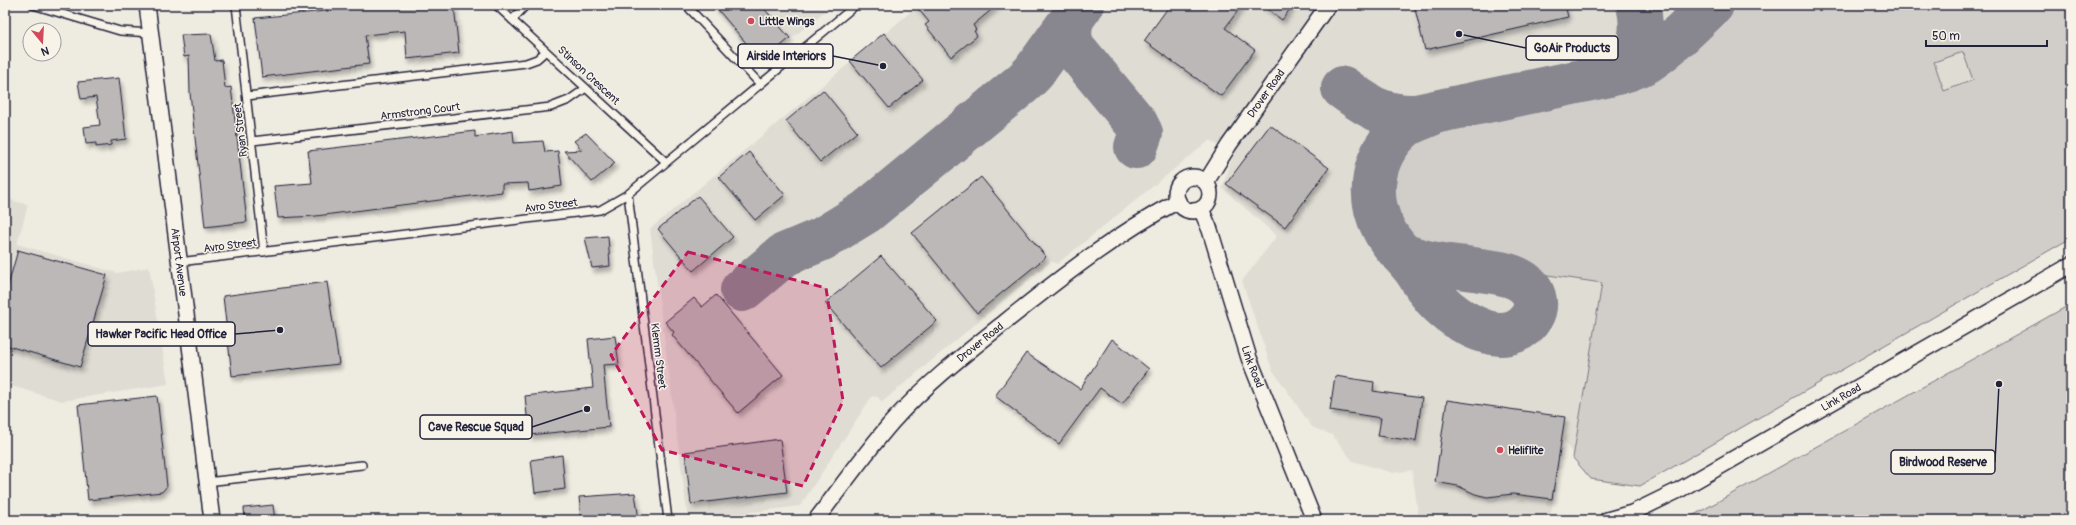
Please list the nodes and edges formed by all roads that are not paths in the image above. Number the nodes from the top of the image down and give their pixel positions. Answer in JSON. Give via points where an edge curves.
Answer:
{"nodes":[{"id":1,"x":33,"y":5,"type":"edge"},
{"id":2,"x":147,"y":5,"type":"edge"},
{"id":3,"x":236,"y":5,"type":"edge"},
{"id":4,"x":496,"y":5,"type":"edge"},
{"id":5,"x":526,"y":5,"type":"edge"},
{"id":6,"x":686,"y":5,"type":"edge"},
{"id":7,"x":856,"y":5,"type":"edge"},
{"id":8,"x":1328,"y":5,"type":"edge"},
{"id":9,"x":512,"y":20,"type":"junction"},
{"id":10,"x":152,"y":33,"type":"junction"},
{"id":11,"x":546,"y":50,"type":"junction"},
{"id":12,"x":760,"y":84,"type":"junction"},
{"id":13,"x":586,"y":88,"type":"junction"},
{"id":14,"x":247,"y":96,"type":"junction"},
{"id":15,"x":252,"y":141,"type":"junction"},
{"id":16,"x":666,"y":162,"type":"junction"},
{"id":17,"x":1206,"y":182,"type":"junction"},
{"id":18,"x":628,"y":194,"type":"junction"},
{"id":19,"x":1178,"y":201,"type":"junction"},
{"id":20,"x":1201,"y":209,"type":"junction"},
{"id":21,"x":264,"y":252,"type":"junction"},
{"id":22,"x":179,"y":262,"type":"junction"},
{"id":23,"x":2071,"y":265,"type":"edge"},
{"id":24,"x":362,"y":466,"type":"dead end"},
{"id":25,"x":206,"y":482,"type":"junction"},
{"id":26,"x":212,"y":520,"type":"edge"},
{"id":27,"x":668,"y":520,"type":"edge"},
{"id":28,"x":816,"y":520,"type":"edge"},
{"id":29,"x":1314,"y":520,"type":"edge"},
{"id":30,"x":1607,"y":520,"type":"edge"}],
"edges":[{"from":1,"to":10,"type":"lane","via":[[120,31]]},
{"from":2,"to":10,"type":"street","name":"Airport Avenue"},
{"from":3,"to":14,"type":"lane","name":"Ryan Street"},
{"from":4,"to":9,"type":"lane","name":"Stinson Crescent"},
{"from":5,"to":9,"type":"lane"},
{"from":6,"to":12,"type":"lane"},
{"from":7,"to":12,"type":"lane","name":"Avro Street"},
{"from":8,"to":17,"type":"street","name":"Drover Road","via":[[1229,144]]},
{"from":9,"to":11,"type":"lane","name":"Stinson Crescent"},
{"from":10,"to":22,"type":"street","name":"Airport Avenue"},
{"from":11,"to":13,"type":"lane","name":"Stinson Crescent"},
{"from":11,"to":14,"type":"lane","via":[[537,59],[526,63]]},
{"from":12,"to":16,"type":"lane","name":"Avro Street"},
{"from":13,"to":15,"type":"lane","name":"Armstrong Court","via":[[569,100],[551,107]]},
{"from":13,"to":16,"type":"lane","name":"Stinson Crescent"},
{"from":14,"to":15,"type":"lane","name":"Ryan Street"},
{"from":15,"to":21,"type":"lane","name":"Ryan Street"},
{"from":16,"to":18,"type":"lane","name":"Avro Street"},
{"from":17,"to":19,"type":"street","via":[[1194,177],[1183,180],[1177,189]]},
{"from":17,"to":20,"type":"street","via":[[1210,196]]},
{"from":18,"to":21,"type":"lane","name":"Avro Street","via":[[609,206],[590,212]]},
{"from":18,"to":27,"type":"lane","name":"Klemm Street"},
{"from":19,"to":20,"type":"street","via":[[1185,208]]},
{"from":19,"to":28,"type":"street","name":"Drover Road","via":[[1116,237],[1041,294],[928,387],[893,422]]},
{"from":20,"to":29,"type":"street","name":"Link Road","via":[[1210,230],[1249,358]]},
{"from":21,"to":22,"type":"lane","name":"Avro Street"},
{"from":22,"to":25,"type":"street","name":"Airport Avenue"},
{"from":23,"to":30,"type":"street","name":"Link Road","via":[[1679,490],[1632,513]]},
{"from":24,"to":25,"type":"lane"},
{"from":25,"to":26,"type":"street","name":"Airport Avenue"}]}
